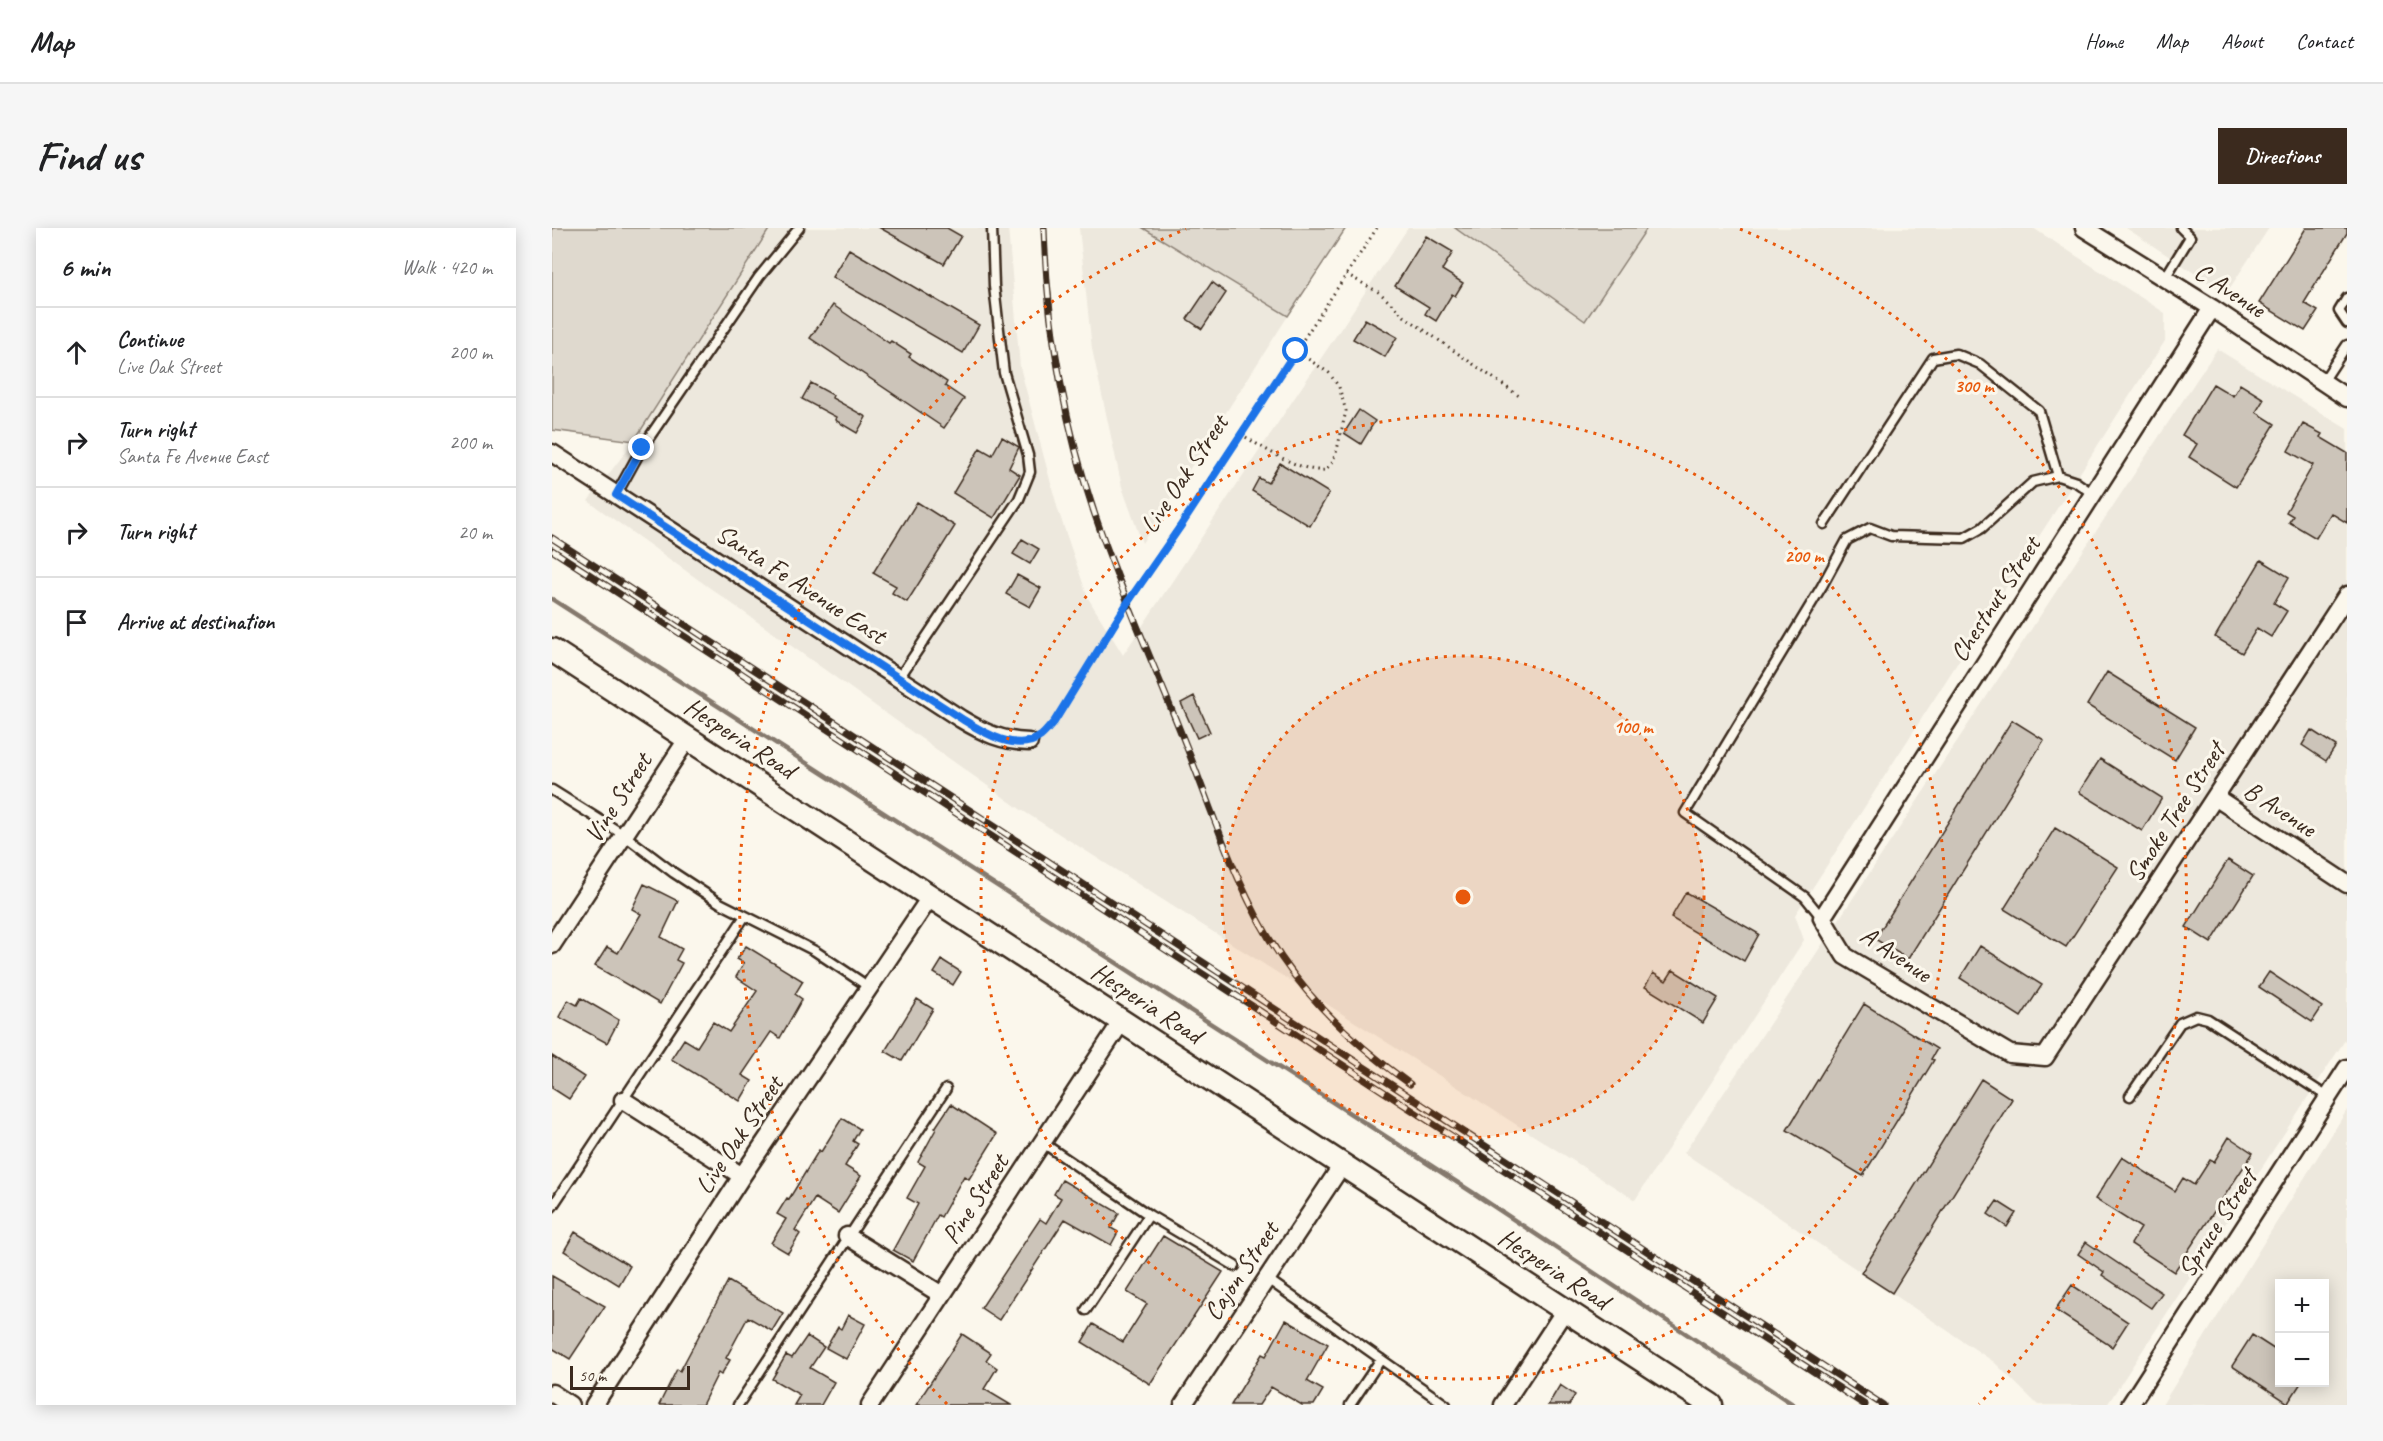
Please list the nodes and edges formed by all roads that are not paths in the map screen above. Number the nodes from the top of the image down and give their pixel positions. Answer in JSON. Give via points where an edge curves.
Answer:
{"nodes":[{"id":1,"x":799,"y":228,"type":"edge"},
{"id":2,"x":992,"y":228,"type":"edge"},
{"id":3,"x":2084,"y":228,"type":"edge"},
{"id":4,"x":2181,"y":228,"type":"edge"},
{"id":5,"x":2165,"y":278,"type":"junction"},
{"id":6,"x":2347,"y":298,"type":"edge"},
{"id":7,"x":2212,"y":308,"type":"junction"},
{"id":8,"x":2347,"y":323,"type":"edge"},
{"id":9,"x":2347,"y":345,"type":"edge"},
{"id":10,"x":2324,"y":380,"type":"junction"},
{"id":11,"x":2347,"y":398,"type":"edge"},
{"id":12,"x":552,"y":453,"type":"edge"},
{"id":13,"x":2058,"y":476,"type":"junction"},
{"id":14,"x":2093,"y":494,"type":"junction"},
{"id":15,"x":616,"y":495,"type":"junction"},
{"id":16,"x":1824,"y":524,"type":"dead end"},
{"id":17,"x":2347,"y":595,"type":"edge"},
{"id":18,"x":552,"y":650,"type":"edge"},
{"id":19,"x":899,"y":678,"type":"junction"},
{"id":20,"x":688,"y":738,"type":"junction"},
{"id":21,"x":1029,"y":742,"type":"road end"},
{"id":22,"x":552,"y":790,"type":"edge"},
{"id":23,"x":2215,"y":797,"type":"junction"},
{"id":24,"x":624,"y":835,"type":"junction"},
{"id":25,"x":2347,"y":884,"type":"edge"},
{"id":26,"x":931,"y":896,"type":"junction"},
{"id":27,"x":745,"y":916,"type":"junction"},
{"id":28,"x":1822,"y":918,"type":"junction"},
{"id":29,"x":552,"y":945,"type":"edge"},
{"id":30,"x":869,"y":987,"type":"junction"},
{"id":31,"x":1122,"y":1021,"type":"junction"},
{"id":32,"x":2045,"y":1057,"type":"joint"},
{"id":33,"x":2347,"y":1068,"type":"edge"},
{"id":34,"x":946,"y":1089,"type":"dead end"},
{"id":35,"x":2130,"y":1096,"type":"dead end"},
{"id":36,"x":2328,"y":1097,"type":"junction"},
{"id":37,"x":623,"y":1100,"type":"junction"},
{"id":38,"x":1043,"y":1143,"type":"junction"},
{"id":39,"x":1342,"y":1165,"type":"junction"},
{"id":40,"x":742,"y":1176,"type":"junction"},
{"id":41,"x":552,"y":1207,"type":"edge"},
{"id":42,"x":1149,"y":1215,"type":"junction"},
{"id":43,"x":847,"y":1236,"type":"junction"},
{"id":44,"x":1235,"y":1266,"type":"dead end"},
{"id":45,"x":1266,"y":1278,"type":"junction"},
{"id":46,"x":942,"y":1295,"type":"junction"},
{"id":47,"x":1086,"y":1310,"type":"dead end"},
{"id":48,"x":1565,"y":1310,"type":"junction"},
{"id":49,"x":1381,"y":1359,"type":"junction"},
{"id":50,"x":552,"y":1393,"type":"edge"},
{"id":51,"x":570,"y":1405,"type":"edge"},
{"id":52,"x":594,"y":1405,"type":"edge"},
{"id":53,"x":738,"y":1405,"type":"edge"},
{"id":54,"x":870,"y":1405,"type":"edge"},
{"id":55,"x":1183,"y":1405,"type":"edge"},
{"id":56,"x":1350,"y":1405,"type":"edge"},
{"id":57,"x":1446,"y":1405,"type":"edge"},
{"id":58,"x":1503,"y":1405,"type":"edge"},
{"id":59,"x":1711,"y":1405,"type":"edge"},
{"id":60,"x":2130,"y":1405,"type":"edge"}],
"edges":[{"from":1,"to":15,"type":"lane","via":[[759,277],[642,448]]},
{"from":2,"to":19,"type":"lane","via":[[1004,373],[1030,472],[1019,499]]},
{"from":3,"to":5,"type":"street","name":"C Avenue"},
{"from":4,"to":5,"type":"lane","via":[[2190,237]]},
{"from":5,"to":7,"type":"street","name":"C Avenue"},
{"from":6,"to":8,"type":"lane","via":[[2339,311]]},
{"from":7,"to":10,"type":"street","name":"C Avenue"},
{"from":7,"to":14,"type":"street","name":"Chestnut Street"},
{"from":9,"to":10,"type":"lane"},
{"from":10,"to":11,"type":"street","name":"C Avenue"},
{"from":12,"to":15,"type":"street","name":"Santa Fe Avenue East"},
{"from":13,"to":14,"type":"lane"},
{"from":13,"to":16,"type":"lane","via":[[2039,411],[1980,364],[1956,354],[1933,358]]},
{"from":13,"to":28,"type":"lane","name":"A Avenue","via":[[2033,482],[1982,528],[1964,538],[1891,536],[1870,528],[1847,540],[1685,813],[1805,897]]},
{"from":14,"to":28,"type":"street","name":"Chestnut Street"},
{"from":15,"to":19,"type":"street","name":"Santa Fe Avenue East"},
{"from":17,"to":23,"type":"street","name":"Smoke Tree Street"},
{"from":18,"to":20,"type":"main road","name":"Hesperia Road"},
{"from":19,"to":21,"type":"street","name":"Santa Fe Avenue East","via":[[987,734],[1007,741]]},
{"from":20,"to":24,"type":"street","name":"Vine Street"},
{"from":20,"to":26,"type":"main road","name":"Hesperia Road"},
{"from":22,"to":24,"type":"lane"},
{"from":23,"to":25,"type":"street","name":"B Avenue"},
{"from":23,"to":32,"type":"street","name":"Smoke Tree Street"},
{"from":24,"to":27,"type":"lane","via":[[674,873]]},
{"from":24,"to":29,"type":"street","name":"Vine Street"},
{"from":26,"to":30,"type":"street","name":"Live Oak Street"},
{"from":26,"to":31,"type":"main road","name":"Hesperia Road"},
{"from":27,"to":30,"type":"lane","via":[[815,951]]},
{"from":27,"to":37,"type":"lane"},
{"from":28,"to":32,"type":"street","name":"A Avenue","via":[[1845,956],[2010,1054]]},
{"from":30,"to":40,"type":"street","name":"Live Oak Street"},
{"from":31,"to":38,"type":"street","name":"Pine Street"},
{"from":31,"to":39,"type":"main road","name":"Hesperia Road"},
{"from":33,"to":36,"type":"street","name":"Spruce Street"},
{"from":34,"to":43,"type":"lane"},
{"from":35,"to":36,"type":"lane","via":[[2180,1023],[2196,1016],[2208,1019]]},
{"from":36,"to":60,"type":"street","name":"Spruce Street"},
{"from":37,"to":40,"type":"street"},
{"from":37,"to":41,"type":"lane"},
{"from":38,"to":42,"type":"lane"},
{"from":38,"to":46,"type":"street","name":"Pine Street"},
{"from":39,"to":45,"type":"street","name":"Cajon Street"},
{"from":39,"to":48,"type":"main road","name":"Hesperia Road"},
{"from":40,"to":52,"type":"street","name":"Live Oak Street"},
{"from":42,"to":44,"type":"lane"},
{"from":42,"to":47,"type":"lane"},
{"from":43,"to":46,"type":"street"},
{"from":43,"to":53,"type":"lane"},
{"from":45,"to":49,"type":"lane"},
{"from":45,"to":55,"type":"street","name":"Cajon Street"},
{"from":46,"to":54,"type":"street","name":"Pine Street"},
{"from":48,"to":58,"type":"street"},
{"from":48,"to":59,"type":"main road","name":"Hesperia Road"},
{"from":49,"to":56,"type":"lane"},
{"from":49,"to":57,"type":"lane"},
{"from":50,"to":51,"type":"street"}]}
